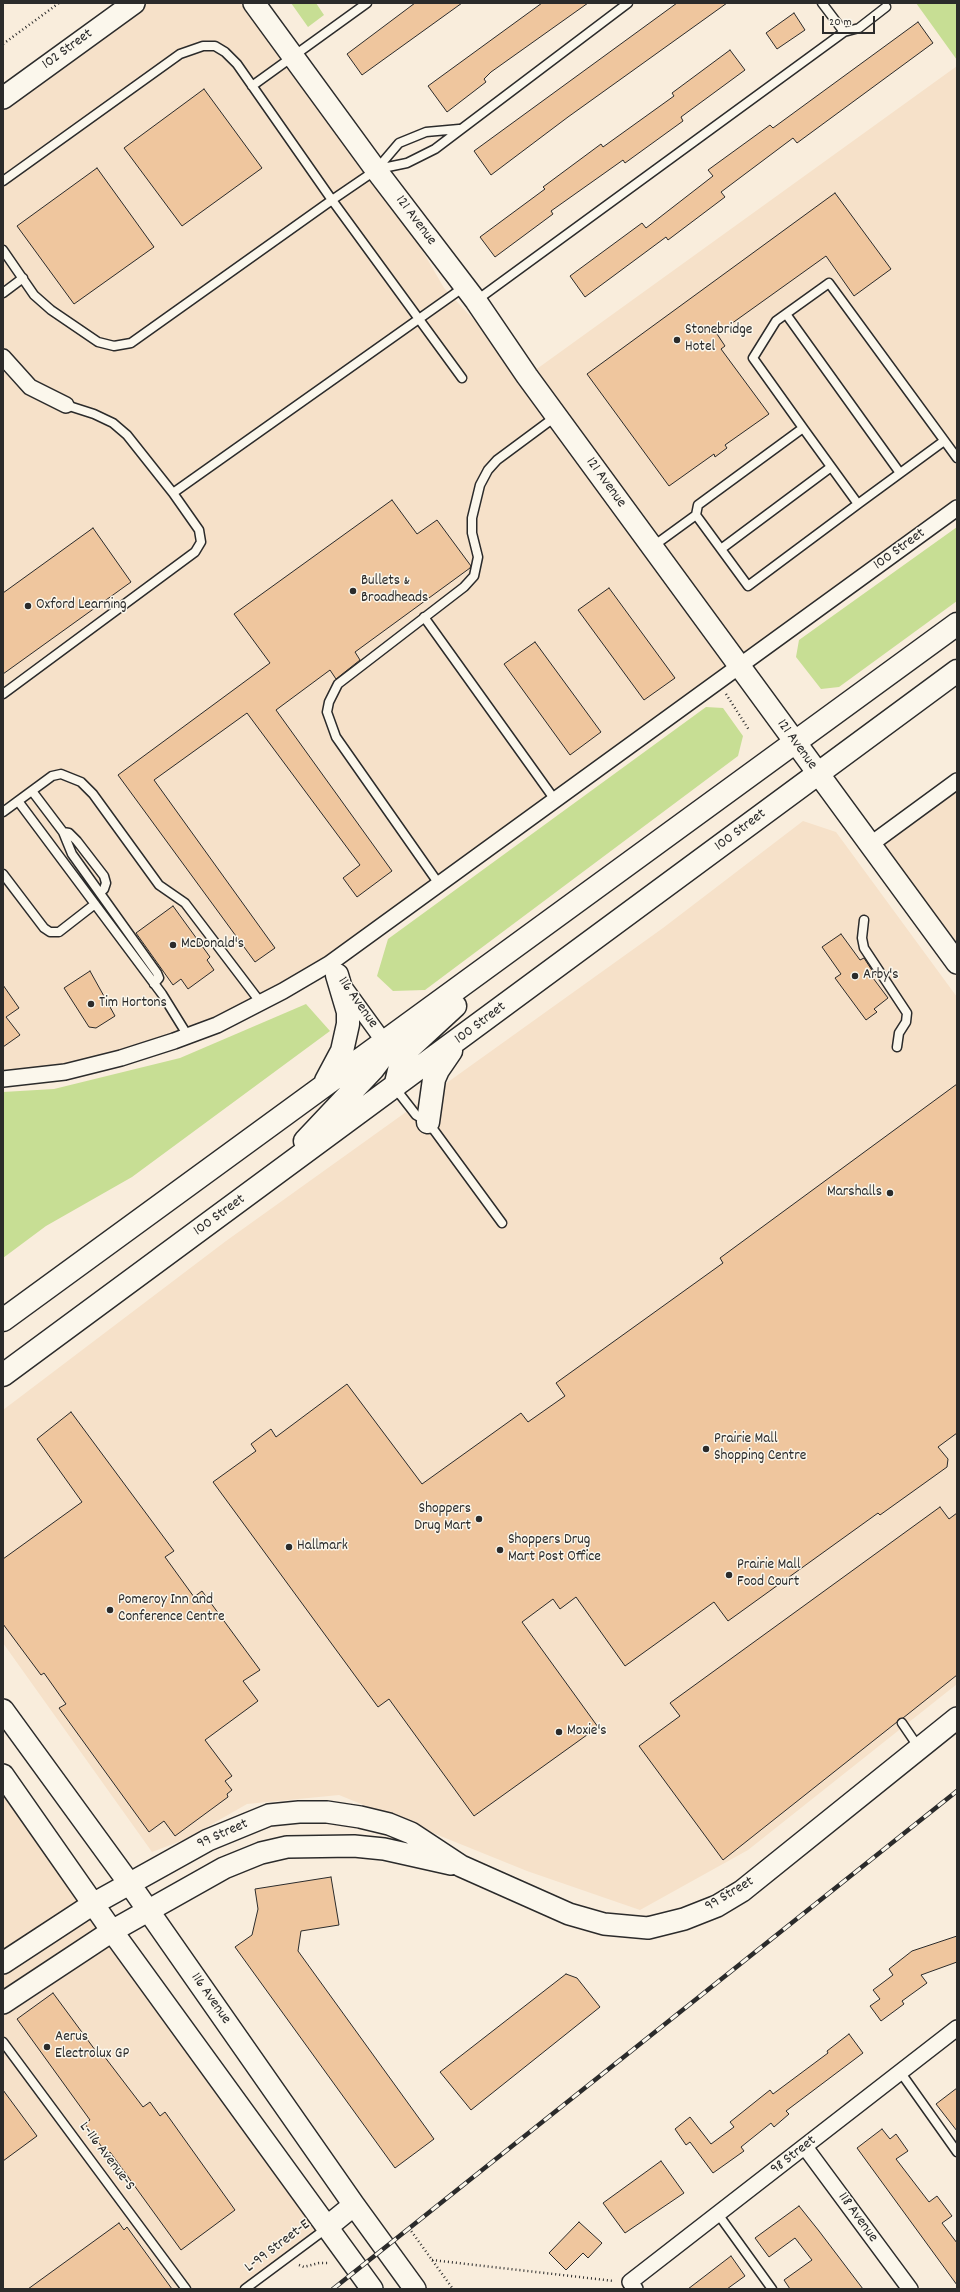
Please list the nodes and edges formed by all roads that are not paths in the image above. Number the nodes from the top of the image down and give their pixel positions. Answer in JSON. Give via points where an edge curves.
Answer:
{"nodes":[{"id":1,"x":134,"y":3,"type":"edge"},
{"id":2,"x":254,"y":3,"type":"edge"},
{"id":3,"x":367,"y":3,"type":"edge"},
{"id":4,"x":628,"y":3,"type":"edge"},
{"id":5,"x":822,"y":3,"type":"edge"},
{"id":6,"x":886,"y":7,"type":"dead end"},
{"id":7,"x":844,"y":32,"type":"junction"},
{"id":8,"x":293,"y":57,"type":"junction"},
{"id":9,"x":252,"y":86,"type":"junction"},
{"id":10,"x":3,"y":98,"type":"edge"},
{"id":11,"x":459,"y":129,"type":"junction"},
{"id":12,"x":376,"y":170,"type":"junction"},
{"id":13,"x":3,"y":181,"type":"edge"},
{"id":14,"x":332,"y":200,"type":"junction"},
{"id":15,"x":3,"y":250,"type":"edge"},
{"id":16,"x":23,"y":278,"type":"junction"},
{"id":17,"x":3,"y":293,"type":"edge"},
{"id":18,"x":471,"y":294,"type":"junction"},
{"id":19,"x":786,"y":314,"type":"junction"},
{"id":20,"x":419,"y":318,"type":"junction"},
{"id":21,"x":3,"y":357,"type":"edge"},
{"id":22,"x":462,"y":378,"type":"dead end"},
{"id":23,"x":66,"y":405,"type":"joint"},
{"id":24,"x":556,"y":416,"type":"junction"},
{"id":25,"x":803,"y":428,"type":"junction"},
{"id":26,"x":944,"y":441,"type":"junction"},
{"id":27,"x":957,"y":458,"type":"edge"},
{"id":28,"x":831,"y":467,"type":"junction"},
{"id":29,"x":900,"y":473,"type":"junction"},
{"id":30,"x":173,"y":493,"type":"junction"},
{"id":31,"x":858,"y":504,"type":"junction"},
{"id":32,"x":957,"y":508,"type":"edge"},
{"id":33,"x":696,"y":515,"type":"junction"},
{"id":34,"x":652,"y":547,"type":"junction"},
{"id":35,"x":721,"y":549,"type":"junction"},
{"id":36,"x":424,"y":617,"type":"junction"},
{"id":37,"x":957,"y":624,"type":"edge"},
{"id":38,"x":740,"y":667,"type":"junction"},
{"id":39,"x":957,"y":671,"type":"edge"},
{"id":40,"x":3,"y":694,"type":"edge"},
{"id":41,"x":795,"y":743,"type":"junction"},
{"id":42,"x":818,"y":773,"type":"junction"},
{"id":43,"x":957,"y":781,"type":"edge"},
{"id":44,"x":32,"y":791,"type":"junction"},
{"id":45,"x":555,"y":800,"type":"junction"},
{"id":46,"x":18,"y":801,"type":"junction"},
{"id":47,"x":3,"y":812,"type":"edge"},
{"id":48,"x":63,"y":832,"type":"junction"},
{"id":49,"x":871,"y":844,"type":"junction"},
{"id":50,"x":3,"y":874,"type":"edge"},
{"id":51,"x":439,"y":884,"type":"junction"},
{"id":52,"x":100,"y":893,"type":"junction"},
{"id":53,"x":95,"y":904,"type":"junction"},
{"id":54,"x":864,"y":920,"type":"dead end"},
{"id":55,"x":524,"y":941,"type":"junction"},
{"id":56,"x":957,"y":963,"type":"edge"},
{"id":57,"x":333,"y":969,"type":"junction"},
{"id":58,"x":154,"y":984,"type":"junction"},
{"id":59,"x":262,"y":1002,"type":"junction"},
{"id":60,"x":188,"y":1036,"type":"junction"},
{"id":61,"x":458,"y":1041,"type":"junction"},
{"id":62,"x":385,"y":1043,"type":"junction"},
{"id":63,"x":897,"y":1047,"type":"dead end"},
{"id":64,"x":3,"y":1079,"type":"edge"},
{"id":65,"x":323,"y":1086,"type":"junction"},
{"id":66,"x":395,"y":1087,"type":"junction"},
{"id":67,"x":428,"y":1122,"type":"junction"},
{"id":68,"x":270,"y":1178,"type":"junction"},
{"id":69,"x":502,"y":1223,"type":"dead end"},
{"id":70,"x":3,"y":1320,"type":"edge"},
{"id":71,"x":3,"y":1375,"type":"edge"},
{"id":72,"x":3,"y":1710,"type":"edge"},
{"id":73,"x":957,"y":1718,"type":"edge"},
{"id":74,"x":902,"y":1723,"type":"dead end"},
{"id":75,"x":920,"y":1748,"type":"junction"},
{"id":76,"x":3,"y":1775,"type":"edge"},
{"id":77,"x":461,"y":1866,"type":"junction"},
{"id":78,"x":129,"y":1883,"type":"junction"},
{"id":79,"x":93,"y":1904,"type":"junction"},
{"id":80,"x":148,"y":1910,"type":"junction"},
{"id":81,"x":112,"y":1931,"type":"junction"},
{"id":82,"x":3,"y":1963,"type":"edge"},
{"id":83,"x":3,"y":2003,"type":"edge"},
{"id":84,"x":957,"y":2028,"type":"edge"},
{"id":85,"x":3,"y":2042,"type":"edge"},
{"id":86,"x":901,"y":2072,"type":"junction"},
{"id":87,"x":805,"y":2147,"type":"junction"},
{"id":88,"x":957,"y":2152,"type":"edge"},
{"id":89,"x":354,"y":2205,"type":"junction"},
{"id":90,"x":718,"y":2214,"type":"junction"},
{"id":91,"x":327,"y":2227,"type":"junction"},
{"id":92,"x":633,"y":2286,"type":"edge"},
{"id":93,"x":186,"y":2289,"type":"edge"},
{"id":94,"x":245,"y":2289,"type":"edge"},
{"id":95,"x":372,"y":2289,"type":"edge"},
{"id":96,"x":415,"y":2289,"type":"edge"},
{"id":97,"x":772,"y":2289,"type":"edge"},
{"id":98,"x":910,"y":2289,"type":"edge"}],
"edges":[{"from":1,"to":10,"type":"street","name":"102 Street"},
{"from":2,"to":8,"type":"street","name":"121 Avenue"},
{"from":3,"to":8,"type":"lane"},
{"from":4,"to":11,"type":"lane"},
{"from":5,"to":7,"type":"lane"},
{"from":6,"to":7,"type":"lane","via":[[859,28]]},
{"from":7,"to":18,"type":"lane"},
{"from":8,"to":9,"type":"lane"},
{"from":8,"to":12,"type":"street","name":"121 Avenue"},
{"from":9,"to":13,"type":"lane","via":[[226,52],[215,46],[192,49],[180,54]]},
{"from":9,"to":14,"type":"lane"},
{"from":11,"to":12,"type":"lane","via":[[435,149],[407,163]]},
{"from":11,"to":12,"type":"lane","via":[[426,132],[399,143]]},
{"from":12,"to":14,"type":"lane"},
{"from":12,"to":18,"type":"street","name":"121 Avenue"},
{"from":14,"to":16,"type":"lane","via":[[131,343],[114,346],[98,342],[51,310],[34,295]]},
{"from":14,"to":20,"type":"lane"},
{"from":15,"to":16,"type":"lane"},
{"from":16,"to":17,"type":"lane"},
{"from":18,"to":20,"type":"lane"},
{"from":18,"to":24,"type":"street","name":"121 Avenue"},
{"from":19,"to":25,"type":"lane","via":[[776,321],[753,358]]},
{"from":19,"to":26,"type":"lane","via":[[829,283]]},
{"from":19,"to":29,"type":"lane"},
{"from":20,"to":22,"type":"lane"},
{"from":20,"to":30,"type":"lane"},
{"from":21,"to":23,"type":"street","via":[[30,387]]},
{"from":23,"to":30,"type":"lane","via":[[113,423],[127,435]]},
{"from":24,"to":34,"type":"street","name":"121 Avenue"},
{"from":24,"to":36,"type":"lane","via":[[496,460],[488,470],[480,485],[472,518],[472,533],[478,557],[474,576],[464,587]]},
{"from":25,"to":28,"type":"lane"},
{"from":25,"to":33,"type":"lane","via":[[698,505]]},
{"from":26,"to":27,"type":"lane"},
{"from":26,"to":29,"type":"lane"},
{"from":28,"to":31,"type":"lane"},
{"from":28,"to":35,"type":"lane"},
{"from":29,"to":31,"type":"lane"},
{"from":30,"to":40,"type":"lane","via":[[199,530],[201,542],[195,552]]},
{"from":31,"to":35,"type":"lane","via":[[748,586]]},
{"from":32,"to":38,"type":"street","name":"100 Street"},
{"from":33,"to":34,"type":"lane"},
{"from":33,"to":35,"type":"lane"},
{"from":34,"to":38,"type":"street","name":"121 Avenue"},
{"from":36,"to":45,"type":"lane"},
{"from":36,"to":51,"type":"lane","via":[[338,684],[332,693],[327,712],[336,737]]},
{"from":37,"to":41,"type":"main road"},
{"from":38,"to":41,"type":"street","name":"121 Avenue"},
{"from":38,"to":45,"type":"street","name":"100 Street"},
{"from":39,"to":42,"type":"main road","name":"100 Street"},
{"from":41,"to":42,"type":"street","name":"121 Avenue"},
{"from":41,"to":55,"type":"main road"},
{"from":42,"to":49,"type":"street","name":"121 Avenue"},
{"from":42,"to":61,"type":"main road","name":"100 Street"},
{"from":43,"to":49,"type":"street"},
{"from":44,"to":46,"type":"lane"},
{"from":44,"to":48,"type":"lane"},
{"from":44,"to":59,"type":"lane","via":[[52,776],[61,774],[81,782],[93,794],[159,885],[185,903]]},
{"from":45,"to":51,"type":"street","name":"100 Street"},
{"from":46,"to":47,"type":"lane"},
{"from":46,"to":53,"type":"lane"},
{"from":48,"to":52,"type":"lane","via":[[72,854]]},
{"from":48,"to":52,"type":"lane","via":[[69,833],[77,841],[104,876],[106,883]]},
{"from":49,"to":56,"type":"street","name":"121 Avenue"},
{"from":50,"to":53,"type":"lane","via":[[44,928],[50,932],[59,932]]},
{"from":51,"to":57,"type":"street","name":"100 Street"},
{"from":52,"to":58,"type":"lane","via":[[158,973],[159,978]]},
{"from":53,"to":58,"type":"lane"},
{"from":54,"to":63,"type":"lane","via":[[864,948],[907,1013],[906,1022],[899,1033]]},
{"from":55,"to":62,"type":"main road"},
{"from":55,"to":66,"type":"main road","via":[[409,1046],[399,1064]]},
{"from":57,"to":59,"type":"street","name":"100 Street"},
{"from":57,"to":62,"type":"street","name":"116 Avenue"},
{"from":57,"to":65,"type":"main road","via":[[348,1012],[348,1024],[342,1051]]},
{"from":58,"to":60,"type":"lane"},
{"from":59,"to":60,"type":"street","name":"100 Street","via":[[217,1025]]},
{"from":60,"to":64,"type":"street","name":"100 Street","via":[[121,1058],[72,1070]]},
{"from":61,"to":66,"type":"main road","name":"100 Street"},
{"from":61,"to":67,"type":"main road","via":[[438,1070],[429,1103]]},
{"from":62,"to":65,"type":"main road"},
{"from":62,"to":68,"type":"main road","via":[[379,1061],[373,1069]]},
{"from":65,"to":70,"type":"main road"},
{"from":66,"to":67,"type":"lane","via":[[416,1115]]},
{"from":66,"to":68,"type":"main road","name":"100 Street"},
{"from":67,"to":69,"type":"lane"},
{"from":68,"to":71,"type":"main road","name":"100 Street"},
{"from":72,"to":78,"type":"street","name":"116 Avenue"},
{"from":73,"to":75,"type":"street","name":"99 Street"},
{"from":74,"to":75,"type":"lane"},
{"from":75,"to":77,"type":"street","name":"99 Street","via":[[742,1891],[717,1906],[684,1919],[648,1928],[604,1924],[569,1914]]},
{"from":76,"to":79,"type":"street"},
{"from":77,"to":78,"type":"street","name":"99 Street","via":[[411,1833],[389,1824],[327,1812],[299,1812],[269,1815],[242,1825],[208,1840]]},
{"from":77,"to":80,"type":"street","name":"99 Street","via":[[384,1849],[287,1847],[261,1853],[224,1868]]},
{"from":78,"to":79,"type":"street","name":"99 Street"},
{"from":78,"to":80,"type":"street","name":"116 Avenue"},
{"from":79,"to":81,"type":"street"},
{"from":79,"to":82,"type":"street","name":"99 Street"},
{"from":80,"to":81,"type":"street","name":"99 Street"},
{"from":80,"to":89,"type":"street","name":"116 Avenue"},
{"from":81,"to":83,"type":"street","name":"99 Street"},
{"from":81,"to":91,"type":"street"},
{"from":84,"to":86,"type":"street","name":"98 Street"},
{"from":85,"to":93,"type":"lane","name":"L-116 Avenue-S"},
{"from":86,"to":87,"type":"street","name":"98 Street"},
{"from":86,"to":88,"type":"lane"},
{"from":87,"to":90,"type":"street","name":"98 Street"},
{"from":87,"to":98,"type":"street","name":"118 Avenue"},
{"from":89,"to":91,"type":"street"},
{"from":89,"to":96,"type":"street","name":"116 Avenue"},
{"from":90,"to":92,"type":"street","name":"98 Street"},
{"from":90,"to":97,"type":"lane"},
{"from":91,"to":94,"type":"lane","name":"L-99 Street-E"},
{"from":91,"to":95,"type":"street"}]}
